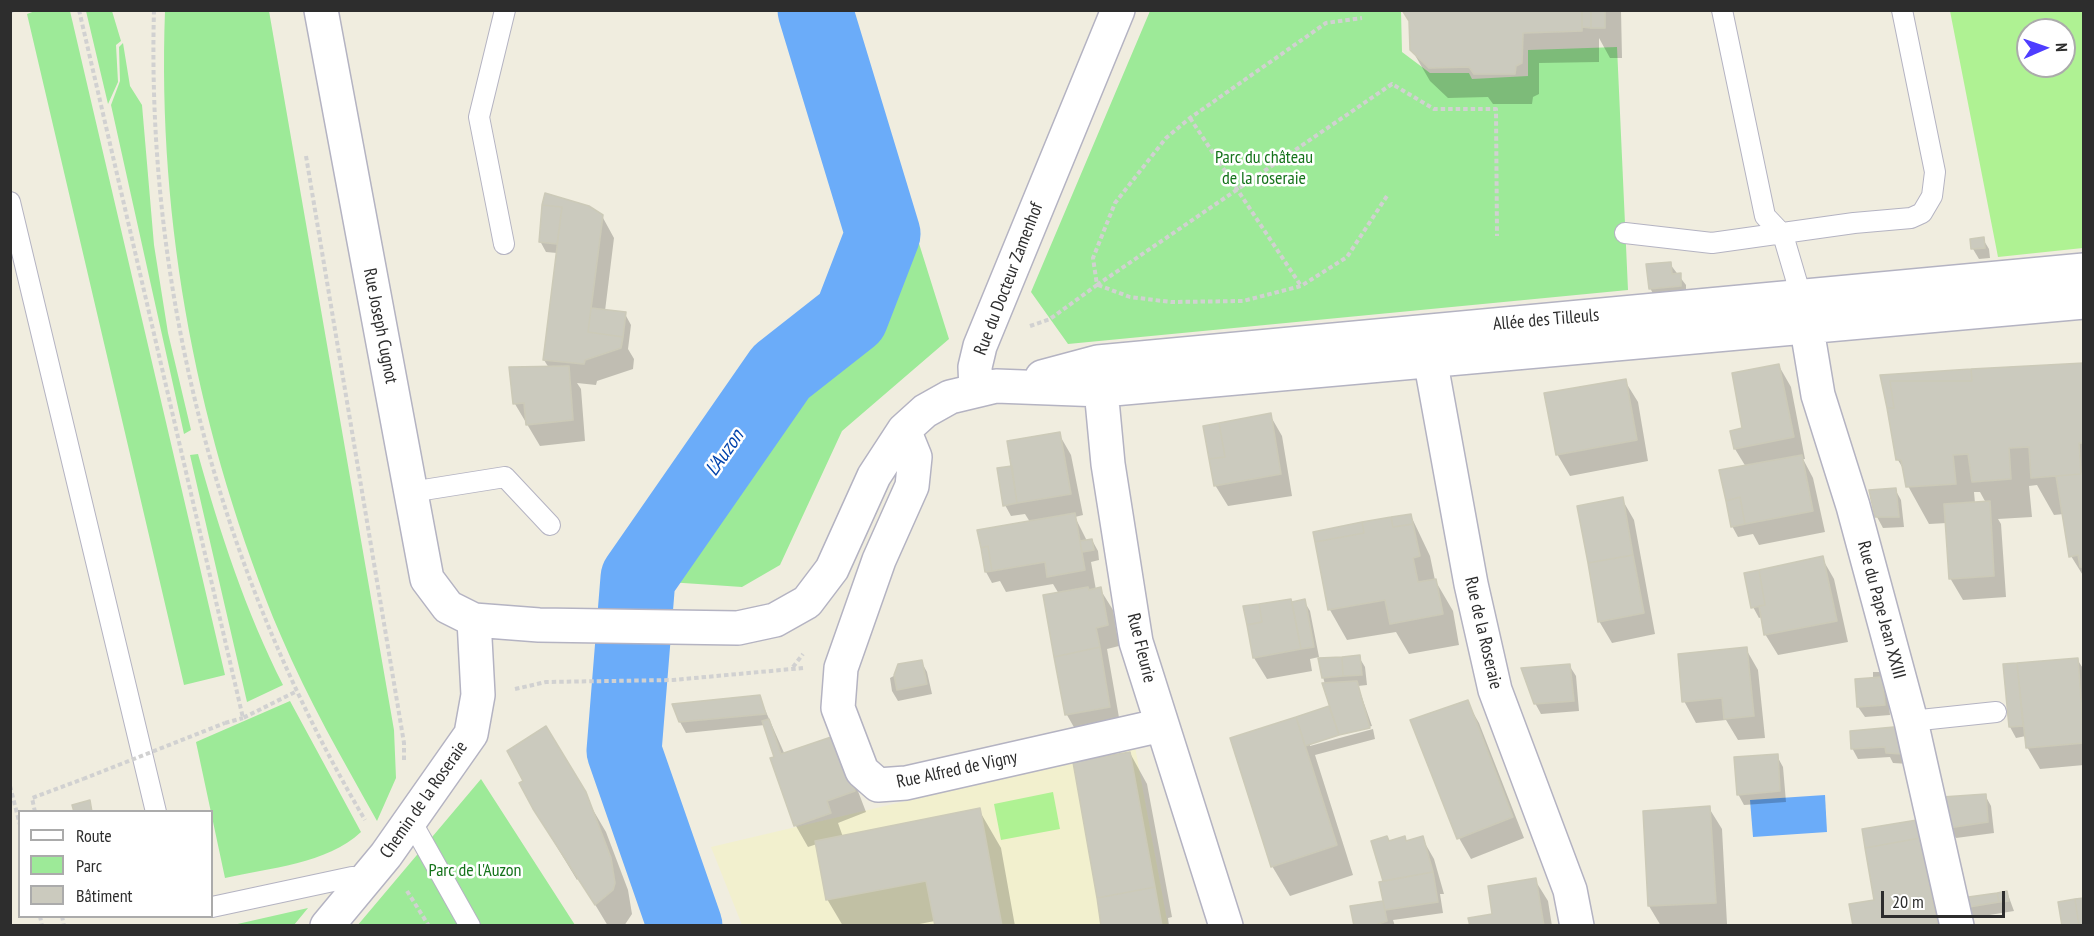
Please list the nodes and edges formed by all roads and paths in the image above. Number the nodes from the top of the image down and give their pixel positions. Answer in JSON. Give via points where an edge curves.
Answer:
{"nodes":[{"id":1,"x":79,"y":10,"type":"edge"},
{"id":2,"x":154,"y":10,"type":"edge"},
{"id":3,"x":321,"y":10,"type":"edge"},
{"id":4,"x":505,"y":10,"type":"edge"},
{"id":5,"x":1118,"y":10,"type":"edge"},
{"id":6,"x":1722,"y":10,"type":"edge"},
{"id":7,"x":1902,"y":10,"type":"edge"},
{"id":8,"x":1362,"y":18,"type":"dead end"},
{"id":9,"x":1190,"y":118,"type":"junction"},
{"id":10,"x":306,"y":152,"type":"dead end"},
{"id":11,"x":1239,"y":190,"type":"junction"},
{"id":12,"x":1387,"y":195,"type":"dead end"},
{"id":13,"x":10,"y":202,"type":"edge"},
{"id":14,"x":1625,"y":233,"type":"dead end"},
{"id":15,"x":1783,"y":235,"type":"junction"},
{"id":16,"x":1497,"y":236,"type":"dead end"},
{"id":17,"x":504,"y":244,"type":"dead end"},
{"id":18,"x":2084,"y":270,"type":"edge"},
{"id":19,"x":1097,"y":285,"type":"junction"},
{"id":20,"x":1301,"y":286,"type":"junction"},
{"id":21,"x":2084,"y":302,"type":"edge"},
{"id":22,"x":1804,"y":311,"type":"junction"},
{"id":23,"x":1050,"y":319,"type":"dead end"},
{"id":24,"x":1431,"y":345,"type":"junction"},
{"id":25,"x":1100,"y":376,"type":"junction"},
{"id":26,"x":976,"y":390,"type":"junction"},
{"id":27,"x":904,"y":430,"type":"junction"},
{"id":28,"x":411,"y":492,"type":"junction"},
{"id":29,"x":550,"y":525,"type":"dead end"},
{"id":30,"x":474,"y":620,"type":"junction"},
{"id":31,"x":793,"y":668,"type":"dead end"},
{"id":32,"x":546,"y":682,"type":"dead end"},
{"id":33,"x":296,"y":692,"type":"junction"},
{"id":34,"x":1996,"y":712,"type":"dead end"},
{"id":35,"x":243,"y":718,"type":"junction"},
{"id":36,"x":1911,"y":721,"type":"junction"},
{"id":37,"x":1162,"y":725,"type":"junction"},
{"id":38,"x":404,"y":766,"type":"dead end"},
{"id":39,"x":10,"y":786,"type":"edge"},
{"id":40,"x":35,"y":810,"type":"edge"},
{"id":41,"x":156,"y":810,"type":"edge"},
{"id":42,"x":18,"y":817,"type":"edge"},
{"id":43,"x":411,"y":821,"type":"junction"},
{"id":44,"x":376,"y":866,"type":"junction"},
{"id":45,"x":213,"y":907,"type":"edge"},
{"id":46,"x":327,"y":926,"type":"edge"},
{"id":47,"x":429,"y":926,"type":"edge"},
{"id":48,"x":470,"y":926,"type":"edge"},
{"id":49,"x":1226,"y":926,"type":"edge"},
{"id":50,"x":1577,"y":926,"type":"edge"},
{"id":51,"x":1957,"y":926,"type":"edge"}],
"edges":[{"from":1,"to":35,"type":"path"},
{"from":2,"to":33,"type":"path","via":[[161,214],[178,329],[202,435],[239,551]]},
{"from":3,"to":28,"type":"street","name":"Rue Joseph Cugnot"},
{"from":4,"to":17,"type":"lane","via":[[479,117]]},
{"from":5,"to":26,"type":"street","name":"Rue du Docteur Zamenhof","via":[[980,345],[975,367]]},
{"from":6,"to":15,"type":"lane","via":[[1765,216]]},
{"from":7,"to":15,"type":"lane","via":[[1935,172],[1932,196],[1922,213],[1911,218]]},
{"from":8,"to":9,"type":"path","via":[[1326,23]]},
{"from":9,"to":11,"type":"path"},
{"from":9,"to":19,"type":"path","via":[[1166,138],[1115,203],[1093,258]]},
{"from":10,"to":38,"type":"path","via":[[404,743]]},
{"from":11,"to":16,"type":"path","via":[[1392,84],[1434,109],[1496,109]]},
{"from":11,"to":19,"type":"path"},
{"from":11,"to":20,"type":"path"},
{"from":12,"to":20,"type":"path","via":[[1347,257]]},
{"from":13,"to":41,"type":"lane"},
{"from":14,"to":15,"type":"lane","via":[[1712,243]]},
{"from":15,"to":22,"type":"lane"},
{"from":18,"to":22,"type":"street","name":"Allée des Tilleuls"},
{"from":19,"to":20,"type":"path","via":[[1130,297],[1171,302],[1243,301]]},
{"from":19,"to":23,"type":"path"},
{"from":21,"to":22,"type":"street","name":"Allée des Tilleuls"},
{"from":22,"to":24,"type":"street","name":"Allée des Tilleuls"},
{"from":22,"to":36,"type":"street","name":"Rue du Pape Jean XXIII","via":[[1818,395],[1853,506]]},
{"from":24,"to":25,"type":"street","name":"Allée des Tilleuls"},
{"from":24,"to":50,"type":"street","name":"Rue de la Roseraie","via":[[1471,584],[1495,690],[1570,890]]},
{"from":25,"to":26,"type":"street","name":"Allée des Tilleuls"},
{"from":25,"to":37,"type":"street","name":"Rue Fleurie","via":[[1108,464],[1136,642]]},
{"from":26,"to":27,"type":"street","via":[[925,411]]},
{"from":27,"to":30,"type":"street","via":[[874,477],[832,569],[807,602],[776,620],[738,628],[539,625]]},
{"from":27,"to":37,"type":"street","name":"Rue Alfred de Vigny","via":[[915,457],[912,486],[879,560],[841,668],[838,708],[862,771],[878,785],[906,783]]},
{"from":28,"to":29,"type":"lane","via":[[505,477]]},
{"from":28,"to":30,"type":"street","name":"Rue Joseph Cugnot","via":[[427,579],[448,607]]},
{"from":30,"to":43,"type":"street","name":"Chemin de la Roseraie","via":[[478,696],[471,734]]},
{"from":31,"to":32,"type":"path","via":[[673,680]]},
{"from":33,"to":35,"type":"path"},
{"from":33,"to":44,"type":"path","via":[[336,770]]},
{"from":34,"to":36,"type":"lane"},
{"from":35,"to":40,"type":"path","bridge":true,"via":[[32,798]]},
{"from":36,"to":51,"type":"street","name":"Rue du Pape Jean XXIII"},
{"from":37,"to":49,"type":"street","name":"Rue Fleurie"},
{"from":39,"to":42,"type":"path"},
{"from":43,"to":44,"type":"street","name":"Chemin de la Roseraie"},
{"from":43,"to":48,"type":"lane"},
{"from":44,"to":45,"type":"lane","via":[[352,877]]},
{"from":44,"to":46,"type":"street","name":"Chemin de la Roseraie"},
{"from":44,"to":47,"type":"path"}]}
